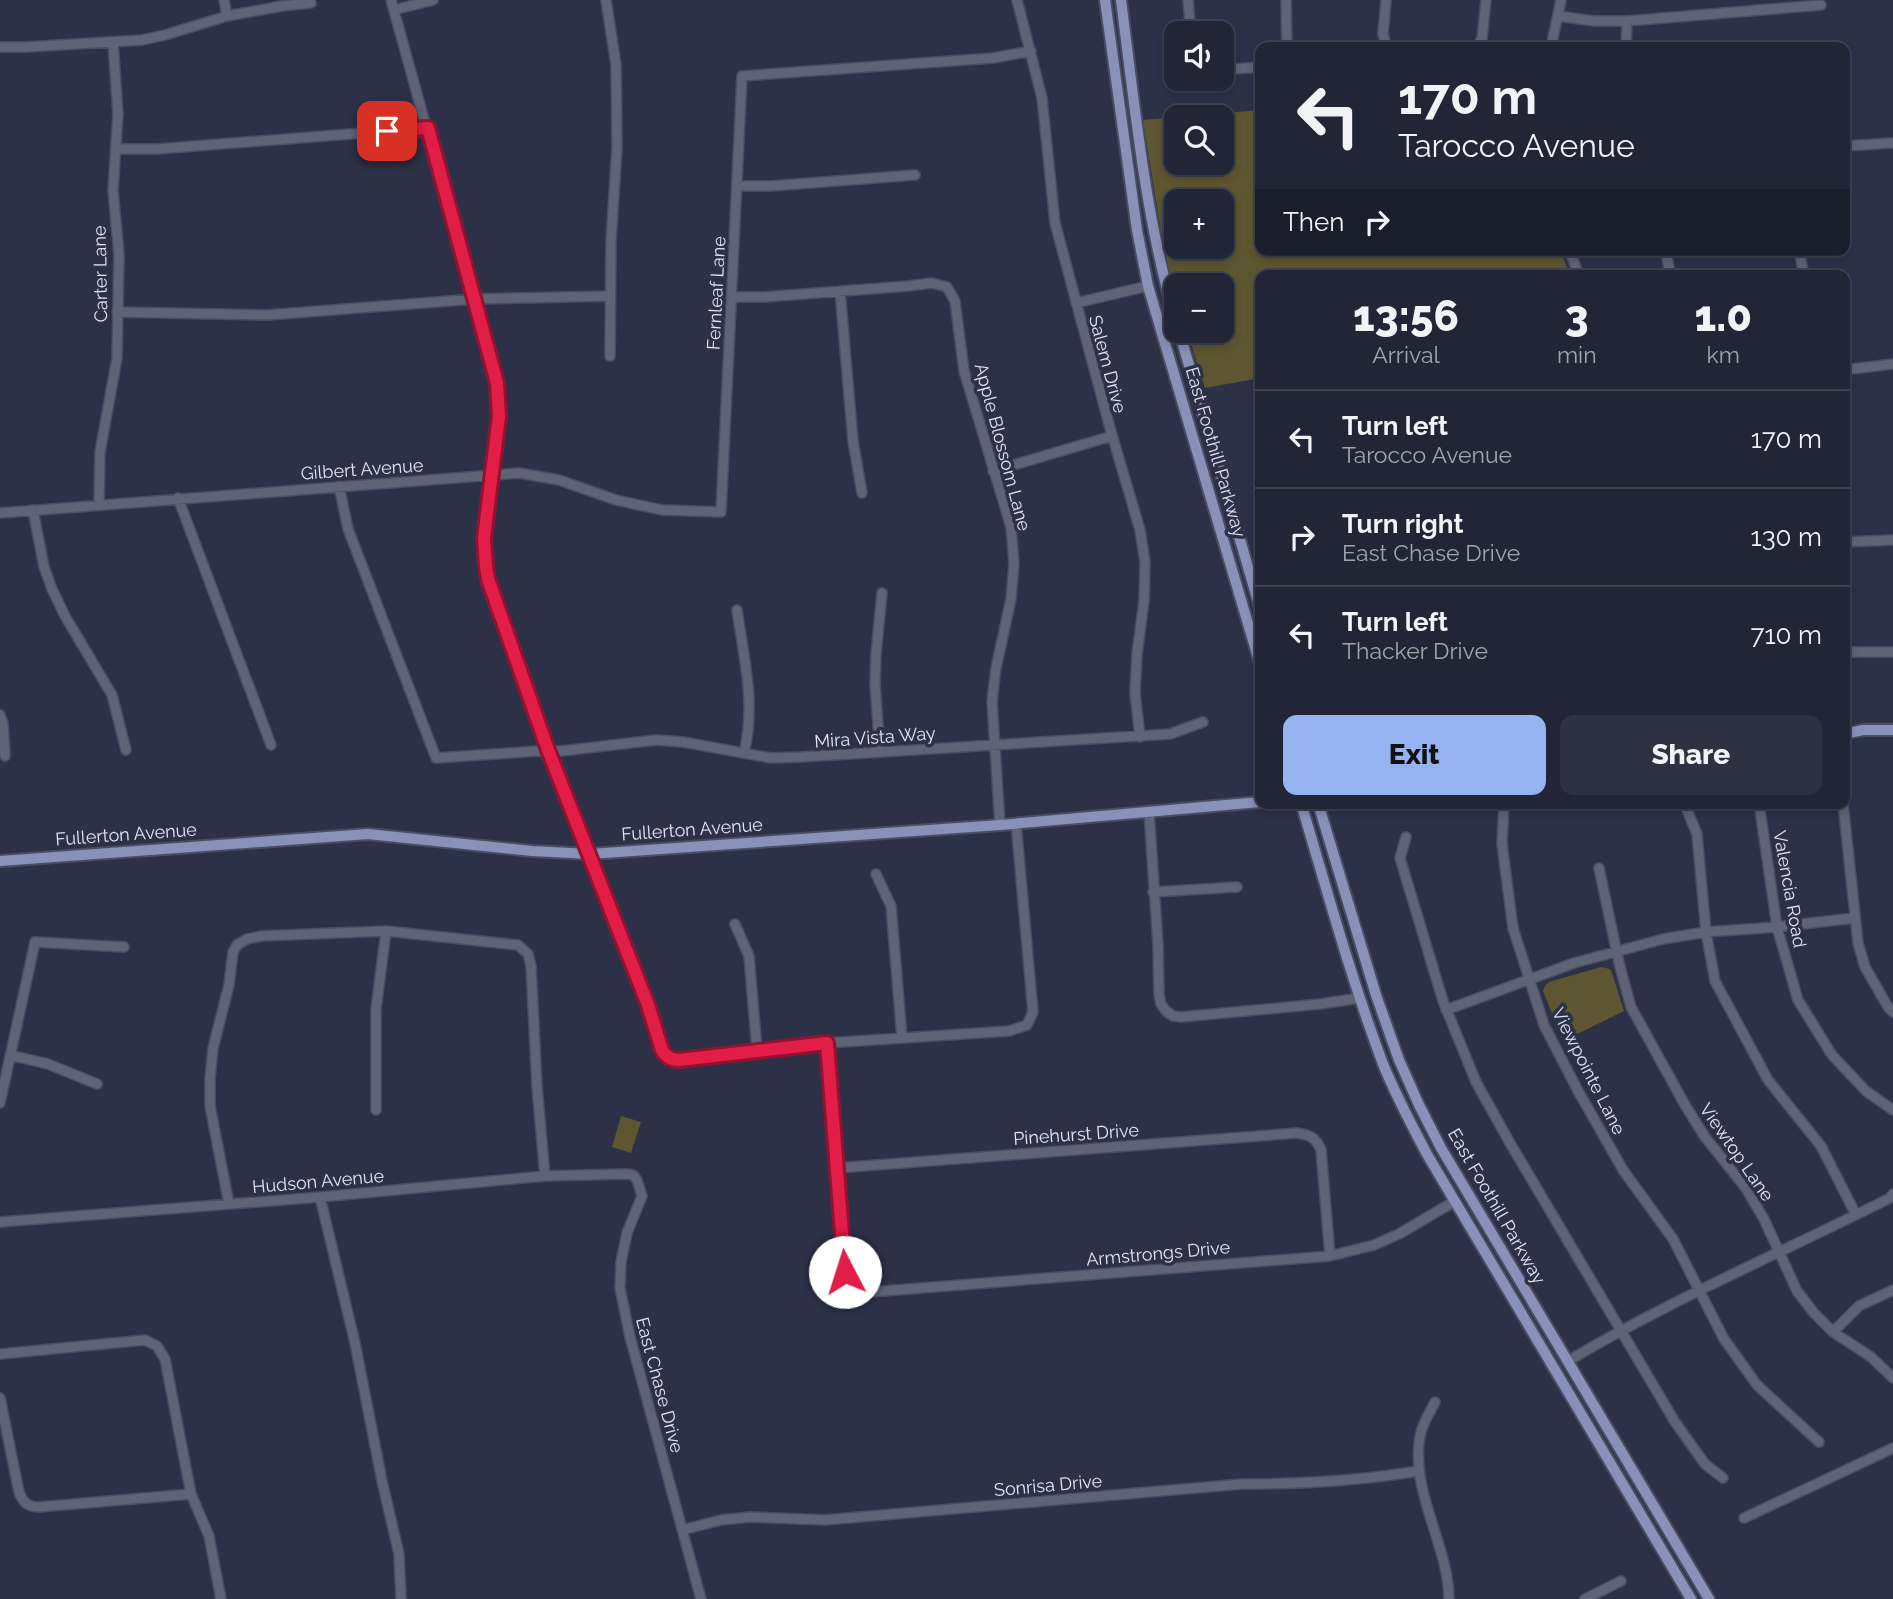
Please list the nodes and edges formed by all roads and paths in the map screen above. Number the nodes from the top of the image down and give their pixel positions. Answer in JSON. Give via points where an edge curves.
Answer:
{"nodes":[{"id":1,"x":224,"y":0,"type":"edge"},
{"id":2,"x":433,"y":0,"type":"edge"},
{"id":3,"x":606,"y":0,"type":"edge"},
{"id":4,"x":1017,"y":0,"type":"edge"},
{"id":5,"x":1105,"y":0,"type":"edge"},
{"id":6,"x":1121,"y":0,"type":"edge"},
{"id":7,"x":1188,"y":0,"type":"edge"},
{"id":8,"x":1286,"y":0,"type":"edge"},
{"id":9,"x":1386,"y":0,"type":"edge"},
{"id":10,"x":1486,"y":0,"type":"edge"},
{"id":11,"x":1561,"y":0,"type":"edge"},
{"id":12,"x":311,"y":3,"type":"dead end"},
{"id":13,"x":393,"y":5,"type":"edge"},
{"id":14,"x":1821,"y":5,"type":"dead end"},
{"id":15,"x":227,"y":16,"type":"junction"},
{"id":16,"x":1558,"y":16,"type":"junction"},
{"id":17,"x":1190,"y":21,"type":"edge"},
{"id":18,"x":1627,"y":21,"type":"junction"},
{"id":19,"x":113,"y":42,"type":"junction"},
{"id":20,"x":1287,"y":42,"type":"edge"},
{"id":21,"x":1385,"y":42,"type":"edge"},
{"id":22,"x":1480,"y":42,"type":"edge"},
{"id":23,"x":1552,"y":42,"type":"edge"},
{"id":24,"x":1626,"y":42,"type":"edge"},
{"id":25,"x":0,"y":47,"type":"edge"},
{"id":26,"x":1031,"y":51,"type":"junction"},
{"id":27,"x":1255,"y":67,"type":"edge"},
{"id":28,"x":1234,"y":69,"type":"edge"},
{"id":29,"x":428,"y":128,"type":"junction"},
{"id":30,"x":1893,"y":143,"type":"edge"},
{"id":31,"x":1850,"y":146,"type":"edge"},
{"id":32,"x":117,"y":149,"type":"junction"},
{"id":33,"x":915,"y":174,"type":"dead end"},
{"id":34,"x":738,"y":186,"type":"junction"},
{"id":35,"x":1164,"y":282,"type":"edge"},
{"id":36,"x":1148,"y":286,"type":"junction"},
{"id":37,"x":840,"y":291,"type":"junction"},
{"id":38,"x":611,"y":296,"type":"junction"},
{"id":39,"x":732,"y":297,"type":"junction"},
{"id":40,"x":475,"y":299,"type":"junction"},
{"id":41,"x":1076,"y":303,"type":"junction"},
{"id":42,"x":117,"y":312,"type":"junction"},
{"id":43,"x":1182,"y":343,"type":"edge"},
{"id":44,"x":610,"y":356,"type":"dead end"},
{"id":45,"x":1893,"y":364,"type":"edge"},
{"id":46,"x":1850,"y":369,"type":"edge"},
{"id":47,"x":1112,"y":436,"type":"junction"},
{"id":48,"x":993,"y":471,"type":"junction"},
{"id":49,"x":492,"y":475,"type":"junction"},
{"id":50,"x":339,"y":486,"type":"junction"},
{"id":51,"x":862,"y":493,"type":"dead end"},
{"id":52,"x":177,"y":498,"type":"junction"},
{"id":53,"x":99,"y":505,"type":"junction"},
{"id":54,"x":33,"y":510,"type":"junction"},
{"id":55,"x":721,"y":512,"type":"joint"},
{"id":56,"x":0,"y":513,"type":"edge"},
{"id":57,"x":1893,"y":540,"type":"edge"},
{"id":58,"x":1850,"y":542,"type":"edge"},
{"id":59,"x":1255,"y":591,"type":"edge"},
{"id":60,"x":882,"y":593,"type":"dead end"},
{"id":61,"x":737,"y":610,"type":"dead end"},
{"id":62,"x":1255,"y":647,"type":"edge"},
{"id":63,"x":1850,"y":652,"type":"edge"},
{"id":64,"x":1893,"y":652,"type":"edge"},
{"id":65,"x":0,"y":715,"type":"edge"},
{"id":66,"x":1203,"y":722,"type":"dead end"},
{"id":67,"x":1893,"y":730,"type":"edge"},
{"id":68,"x":1850,"y":733,"type":"edge"},
{"id":69,"x":1140,"y":737,"type":"junction"},
{"id":70,"x":995,"y":744,"type":"junction"},
{"id":71,"x":271,"y":745,"type":"dead end"},
{"id":72,"x":126,"y":750,"type":"dead end"},
{"id":73,"x":548,"y":750,"type":"junction"},
{"id":74,"x":880,"y":752,"type":"junction"},
{"id":75,"x":744,"y":753,"type":"junction"},
{"id":76,"x":5,"y":757,"type":"dead end"},
{"id":77,"x":1255,"y":802,"type":"edge"},
{"id":78,"x":1303,"y":809,"type":"edge"},
{"id":79,"x":1320,"y":809,"type":"edge"},
{"id":80,"x":1504,"y":809,"type":"edge"},
{"id":81,"x":1687,"y":809,"type":"edge"},
{"id":82,"x":1760,"y":809,"type":"edge"},
{"id":83,"x":1844,"y":809,"type":"edge"},
{"id":84,"x":1149,"y":811,"type":"junction"},
{"id":85,"x":1016,"y":823,"type":"junction"},
{"id":86,"x":1000,"y":825,"type":"junction"},
{"id":87,"x":1406,"y":837,"type":"dead end"},
{"id":88,"x":590,"y":854,"type":"junction"},
{"id":89,"x":0,"y":861,"type":"edge"},
{"id":90,"x":1599,"y":868,"type":"dead end"},
{"id":91,"x":876,"y":874,"type":"dead end"},
{"id":92,"x":1237,"y":887,"type":"dead end"},
{"id":93,"x":1153,"y":892,"type":"junction"},
{"id":94,"x":1854,"y":918,"type":"junction"},
{"id":95,"x":735,"y":925,"type":"dead end"},
{"id":96,"x":1777,"y":927,"type":"junction"},
{"id":97,"x":386,"y":931,"type":"junction"},
{"id":98,"x":1706,"y":932,"type":"junction"},
{"id":99,"x":124,"y":947,"type":"dead end"},
{"id":100,"x":1617,"y":950,"type":"junction"},
{"id":101,"x":1529,"y":978,"type":"junction"},
{"id":102,"x":1360,"y":998,"type":"junction"},
{"id":103,"x":1446,"y":1010,"type":"junction"},
{"id":104,"x":1893,"y":1012,"type":"edge"},
{"id":105,"x":902,"y":1038,"type":"junction"},
{"id":106,"x":827,"y":1043,"type":"junction"},
{"id":107,"x":757,"y":1050,"type":"junction"},
{"id":108,"x":10,"y":1055,"type":"junction"},
{"id":109,"x":97,"y":1084,"type":"dead end"},
{"id":110,"x":0,"y":1104,"type":"edge"},
{"id":111,"x":376,"y":1110,"type":"dead end"},
{"id":112,"x":1893,"y":1110,"type":"edge"},
{"id":113,"x":836,"y":1168,"type":"junction"},
{"id":114,"x":545,"y":1176,"type":"junction"},
{"id":115,"x":638,"y":1180,"type":"joint"},
{"id":116,"x":1893,"y":1194,"type":"edge"},
{"id":117,"x":320,"y":1197,"type":"junction"},
{"id":118,"x":1455,"y":1201,"type":"junction"},
{"id":119,"x":229,"y":1204,"type":"junction"},
{"id":120,"x":1856,"y":1215,"type":"junction"},
{"id":121,"x":0,"y":1222,"type":"edge"},
{"id":122,"x":1779,"y":1251,"type":"junction"},
{"id":123,"x":1330,"y":1255,"type":"junction"},
{"id":124,"x":1699,"y":1290,"type":"junction"},
{"id":125,"x":1893,"y":1290,"type":"edge"},
{"id":126,"x":1620,"y":1331,"type":"junction"},
{"id":127,"x":1833,"y":1332,"type":"junction"},
{"id":128,"x":0,"y":1354,"type":"edge"},
{"id":129,"x":1568,"y":1361,"type":"junction"},
{"id":130,"x":1893,"y":1378,"type":"edge"},
{"id":131,"x":0,"y":1398,"type":"edge"},
{"id":132,"x":1435,"y":1402,"type":"dead end"},
{"id":133,"x":1819,"y":1441,"type":"dead end"},
{"id":134,"x":1893,"y":1448,"type":"edge"},
{"id":135,"x":1418,"y":1471,"type":"junction"},
{"id":136,"x":1723,"y":1478,"type":"dead end"},
{"id":137,"x":191,"y":1494,"type":"junction"},
{"id":138,"x":1744,"y":1518,"type":"dead end"},
{"id":139,"x":682,"y":1530,"type":"junction"},
{"id":140,"x":1621,"y":1581,"type":"dead end"},
{"id":141,"x":221,"y":1599,"type":"edge"},
{"id":142,"x":401,"y":1599,"type":"edge"},
{"id":143,"x":701,"y":1599,"type":"edge"},
{"id":144,"x":1449,"y":1599,"type":"edge"},
{"id":145,"x":1585,"y":1599,"type":"edge"},
{"id":146,"x":1691,"y":1599,"type":"edge"},
{"id":147,"x":1709,"y":1599,"type":"edge"}],
"edges":[{"from":1,"to":15,"type":"street"},
{"from":2,"to":13,"type":"street"},
{"from":3,"to":38,"type":"street","via":[[616,65]]},
{"from":4,"to":26,"type":"street","name":"Salem Drive"},
{"from":5,"to":36,"type":"main road","name":"East Foothill Parkway","via":[[1136,230]]},
{"from":6,"to":35,"type":"main road","via":[[1152,227]]},
{"from":7,"to":17,"type":"street"},
{"from":8,"to":20,"type":"street"},
{"from":9,"to":21,"type":"street"},
{"from":10,"to":22,"type":"street"},
{"from":11,"to":16,"type":"street"},
{"from":12,"to":15,"type":"street"},
{"from":13,"to":29,"type":"street"},
{"from":14,"to":18,"type":"street"},
{"from":15,"to":19,"type":"street","via":[[165,35]]},
{"from":16,"to":18,"type":"street"},
{"from":16,"to":23,"type":"street"},
{"from":18,"to":24,"type":"street"},
{"from":19,"to":25,"type":"street"},
{"from":19,"to":32,"type":"street","name":"Carter Lane"},
{"from":26,"to":34,"type":"street","name":"Fernleaf Lane","via":[[993,58],[742,76]]},
{"from":26,"to":41,"type":"street","name":"Salem Drive","via":[[1042,98],[1055,223]]},
{"from":27,"to":28,"type":"street"},
{"from":29,"to":32,"type":"street"},
{"from":29,"to":40,"type":"street"},
{"from":30,"to":31,"type":"street"},
{"from":32,"to":42,"type":"street","name":"Carter Lane","via":[[113,190],[119,255]]},
{"from":33,"to":34,"type":"street"},
{"from":34,"to":39,"type":"street","name":"Fernleaf Lane"},
{"from":36,"to":41,"type":"street"},
{"from":36,"to":62,"type":"main road","name":"East Foothill Parkway"},
{"from":37,"to":39,"type":"street"},
{"from":37,"to":48,"type":"street","name":"Apple Blossom Lane","via":[[932,283],[947,287],[955,301],[964,371]]},
{"from":37,"to":51,"type":"street"},
{"from":38,"to":40,"type":"street"},
{"from":38,"to":44,"type":"street"},
{"from":39,"to":55,"type":"street","name":"Fernleaf Lane"},
{"from":40,"to":42,"type":"street","via":[[267,315]]},
{"from":40,"to":49,"type":"street","via":[[497,383],[499,416]]},
{"from":41,"to":47,"type":"street","name":"Salem Drive"},
{"from":42,"to":53,"type":"street","name":"Carter Lane","via":[[117,358],[100,452]]},
{"from":43,"to":59,"type":"main road","name":"East Foothill Parkway"},
{"from":45,"to":46,"type":"street"},
{"from":47,"to":48,"type":"street"},
{"from":47,"to":69,"type":"street","name":"Salem Drive","via":[[1140,530],[1144,562],[1135,693]]},
{"from":48,"to":70,"type":"street","name":"Apple Blossom Lane","via":[[1011,527],[1014,564],[992,701]]},
{"from":49,"to":50,"type":"street","name":"Gilbert Avenue"},
{"from":49,"to":55,"type":"street","name":"Gilbert Avenue","via":[[519,473],[559,480],[662,510]]},
{"from":49,"to":73,"type":"street","via":[[484,538],[486,566]]},
{"from":50,"to":52,"type":"street","name":"Gilbert Avenue"},
{"from":50,"to":73,"type":"street","name":"Mira Vista Way","via":[[348,529],[436,758]]},
{"from":52,"to":53,"type":"street","name":"Gilbert Avenue"},
{"from":52,"to":71,"type":"street"},
{"from":53,"to":54,"type":"street","name":"Gilbert Avenue"},
{"from":54,"to":56,"type":"street","name":"Gilbert Avenue"},
{"from":54,"to":72,"type":"street","via":[[52,589],[111,695]]},
{"from":57,"to":58,"type":"street"},
{"from":60,"to":74,"type":"street","via":[[875,684]]},
{"from":61,"to":75,"type":"street","via":[[749,690],[750,728]]},
{"from":63,"to":64,"type":"street"},
{"from":65,"to":76,"type":"street"},
{"from":66,"to":69,"type":"street","name":"Mira Vista Way","via":[[1170,734]]},
{"from":67,"to":68,"type":"main road"},
{"from":69,"to":70,"type":"street","name":"Mira Vista Way"},
{"from":70,"to":74,"type":"street","name":"Mira Vista Way"},
{"from":70,"to":86,"type":"street","name":"Apple Blossom Lane"},
{"from":73,"to":75,"type":"street","name":"Mira Vista Way","via":[[656,740]]},
{"from":73,"to":88,"type":"street"},
{"from":74,"to":75,"type":"street","name":"Mira Vista Way","via":[[771,758]]},
{"from":77,"to":84,"type":"main road","name":"Fullerton Avenue"},
{"from":78,"to":102,"type":"main road","name":"East Foothill Parkway"},
{"from":79,"to":129,"type":"main road","name":"East Foothill Parkway","via":[[1376,995],[1419,1105]]},
{"from":80,"to":101,"type":"street","name":"Viewpointe Lane","via":[[1508,896]]},
{"from":81,"to":98,"type":"street","via":[[1697,834]]},
{"from":82,"to":96,"type":"street","name":"Valencia Road"},
{"from":83,"to":94,"type":"street"},
{"from":84,"to":85,"type":"main road","name":"Fullerton Avenue"},
{"from":84,"to":93,"type":"street"},
{"from":85,"to":86,"type":"main road","name":"Fullerton Avenue"},
{"from":85,"to":105,"type":"street","via":[[1032,1012],[1027,1025],[1009,1031]]},
{"from":86,"to":88,"type":"main road","name":"Fullerton Avenue"},
{"from":87,"to":103,"type":"street","via":[[1400,858]]},
{"from":88,"to":89,"type":"main road","name":"Fullerton Avenue","via":[[368,834]]},
{"from":88,"to":107,"type":"street","via":[[666,1056],[679,1060]]},
{"from":90,"to":100,"type":"street","name":"Viewtop Lane"},
{"from":91,"to":105,"type":"street","via":[[891,906]]},
{"from":92,"to":93,"type":"street"},
{"from":93,"to":102,"type":"street","via":[[1159,993],[1161,1004],[1173,1016]]},
{"from":94,"to":96,"type":"street"},
{"from":94,"to":104,"type":"street","via":[[1865,967]]},
{"from":95,"to":107,"type":"street","via":[[749,956]]},
{"from":96,"to":98,"type":"street"},
{"from":96,"to":112,"type":"street","name":"Valencia Road","via":[[1798,1000],[1832,1055],[1866,1091]]},
{"from":97,"to":111,"type":"street","via":[[376,1009]]},
{"from":97,"to":114,"type":"street","via":[[518,945],[528,954]]},
{"from":97,"to":119,"type":"street","via":[[261,936],[237,945],[210,1079],[210,1106]]},
{"from":98,"to":100,"type":"street"},
{"from":98,"to":120,"type":"street","via":[[1715,981],[1768,1080],[1821,1146]]},
{"from":99,"to":108,"type":"street","via":[[35,942]]},
{"from":100,"to":101,"type":"street"},
{"from":100,"to":122,"type":"street","name":"Viewtop Lane","via":[[1631,1007],[1685,1105],[1745,1187]]},
{"from":101,"to":103,"type":"street"},
{"from":101,"to":124,"type":"street","name":"Viewpointe Lane","via":[[1544,1025],[1577,1089],[1623,1170],[1673,1239]]},
{"from":102,"to":118,"type":"main road","name":"East Foothill Parkway","via":[[1405,1112]]},
{"from":103,"to":126,"type":"street","via":[[1476,1082]]},
{"from":105,"to":106,"type":"street"},
{"from":106,"to":107,"type":"street"},
{"from":106,"to":113,"type":"street"},
{"from":108,"to":109,"type":"street","via":[[48,1063]]},
{"from":108,"to":110,"type":"street"},
{"from":113,"to":123,"type":"street","name":"Pinehurst Drive","via":[[1307,1134],[1321,1150]]},
{"from":113,"to":123,"type":"street","name":"Armstrongs Drive","via":[[845,1272],[859,1291]]},
{"from":114,"to":115,"type":"street","name":"Hudson Avenue","via":[[626,1174]]},
{"from":114,"to":117,"type":"street","name":"Hudson Avenue"},
{"from":115,"to":139,"type":"street","name":"East Chase Drive","via":[[642,1196],[627,1233],[620,1288]]},
{"from":116,"to":120,"type":"street"},
{"from":117,"to":119,"type":"street","name":"Hudson Avenue"},
{"from":117,"to":142,"type":"street","via":[[399,1554]]},
{"from":118,"to":123,"type":"street","name":"Armstrongs Drive","via":[[1374,1245]]},
{"from":118,"to":146,"type":"main road","name":"East Foothill Parkway"},
{"from":119,"to":121,"type":"street","name":"Hudson Avenue"},
{"from":120,"to":122,"type":"street"},
{"from":122,"to":124,"type":"street"},
{"from":122,"to":127,"type":"street","name":"Viewtop Lane","via":[[1797,1291]]},
{"from":124,"to":126,"type":"street"},
{"from":124,"to":133,"type":"street","name":"Viewpointe Lane","via":[[1724,1339],[1757,1385]]},
{"from":125,"to":127,"type":"street","via":[[1859,1306]]},
{"from":126,"to":129,"type":"street"},
{"from":126,"to":136,"type":"street","via":[[1675,1422],[1705,1464]]},
{"from":127,"to":130,"type":"street","name":"Viewtop Lane"},
{"from":128,"to":137,"type":"street","via":[[145,1340],[157,1346],[165,1359]]},
{"from":129,"to":147,"type":"main road","name":"East Foothill Parkway"},
{"from":131,"to":137,"type":"street","via":[[19,1492],[26,1504],[39,1507]]},
{"from":132,"to":135,"type":"street","via":[[1420,1434]]},
{"from":134,"to":138,"type":"street"},
{"from":135,"to":139,"type":"street","name":"Sonrisa Drive","via":[[1304,1484],[1242,1484],[825,1520],[750,1517]]},
{"from":135,"to":144,"type":"street","via":[[1443,1557]]},
{"from":137,"to":141,"type":"street","via":[[209,1536]]},
{"from":139,"to":143,"type":"street","name":"East Chase Drive"},
{"from":140,"to":145,"type":"street"}]}
